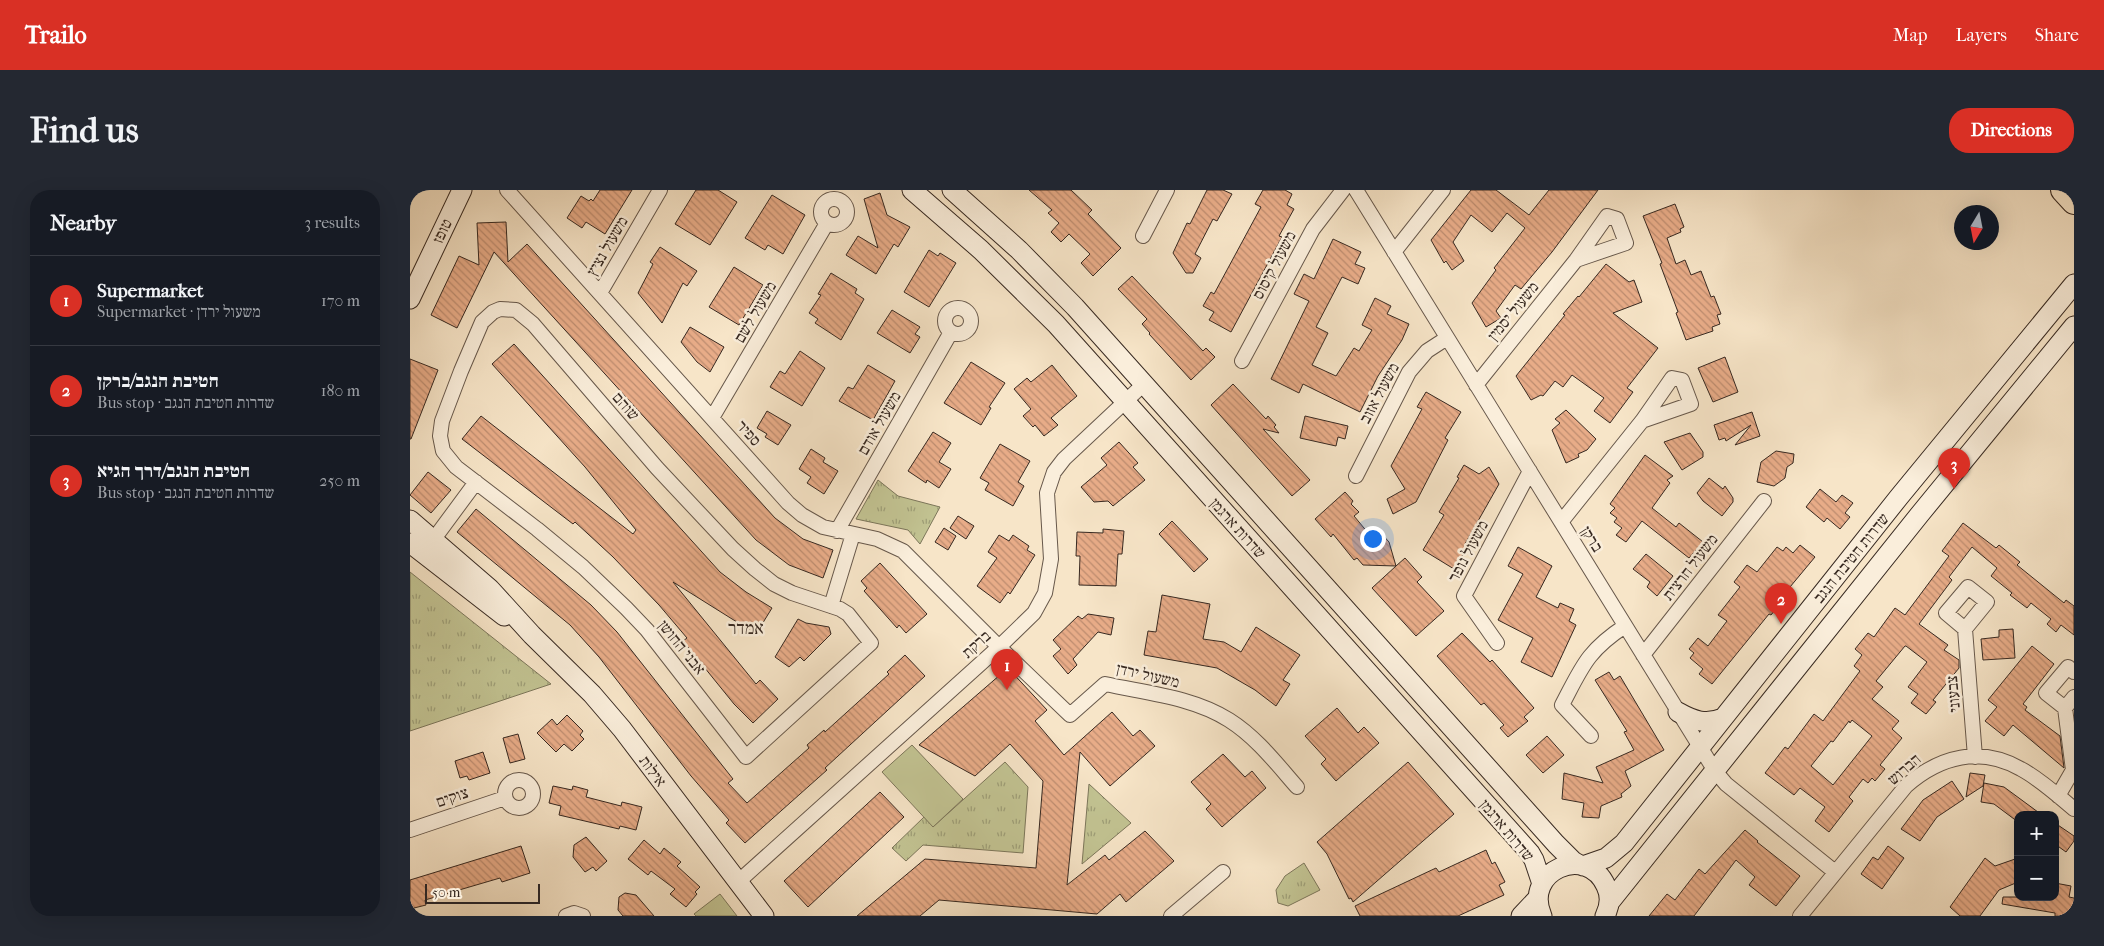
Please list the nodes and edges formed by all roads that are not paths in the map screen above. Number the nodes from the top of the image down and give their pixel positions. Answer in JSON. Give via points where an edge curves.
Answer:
{"nodes":[{"id":1,"x":462,"y":190,"type":"edge"},
{"id":2,"x":507,"y":190,"type":"edge"},
{"id":3,"x":660,"y":190,"type":"edge"},
{"id":4,"x":912,"y":190,"type":"edge"},
{"id":5,"x":952,"y":190,"type":"edge"},
{"id":6,"x":1167,"y":190,"type":"edge"},
{"id":7,"x":1343,"y":190,"type":"edge"},
{"id":8,"x":1356,"y":190,"type":"edge"},
{"id":9,"x":1443,"y":190,"type":"edge"},
{"id":10,"x":2063,"y":190,"type":"edge"},
{"id":11,"x":2074,"y":202,"type":"edge"},
{"id":12,"x":827,"y":223,"type":"dead end"},
{"id":13,"x":1143,"y":236,"type":"dead end"},
{"id":14,"x":1394,"y":252,"type":"junction"},
{"id":15,"x":1576,"y":260,"type":"dead end"},
{"id":16,"x":2069,"y":291,"type":"edge"},
{"id":17,"x":600,"y":293,"type":"junction"},
{"id":18,"x":410,"y":299,"type":"edge"},
{"id":19,"x":2074,"y":326,"type":"edge"},
{"id":20,"x":951,"y":332,"type":"dead end"},
{"id":21,"x":1447,"y":338,"type":"junction"},
{"id":22,"x":1242,"y":361,"type":"dead end"},
{"id":23,"x":1144,"y":384,"type":"junction"},
{"id":24,"x":1476,"y":385,"type":"junction"},
{"id":25,"x":1125,"y":401,"type":"junction"},
{"id":26,"x":712,"y":418,"type":"junction"},
{"id":27,"x":1642,"y":421,"type":"dead end"},
{"id":28,"x":1530,"y":472,"type":"junction"},
{"id":29,"x":1356,"y":476,"type":"dead end"},
{"id":30,"x":476,"y":482,"type":"junction"},
{"id":31,"x":1764,"y":501,"type":"dead end"},
{"id":32,"x":410,"y":520,"type":"edge"},
{"id":33,"x":1561,"y":522,"type":"junction"},
{"id":34,"x":837,"y":531,"type":"junction"},
{"id":35,"x":853,"y":534,"type":"junction"},
{"id":36,"x":422,"y":545,"type":"edge"},
{"id":37,"x":831,"y":606,"type":"junction"},
{"id":38,"x":1625,"y":626,"type":"junction"},
{"id":39,"x":1965,"y":628,"type":"dead end"},
{"id":40,"x":1497,"y":643,"type":"dead end"},
{"id":41,"x":999,"y":647,"type":"junction"},
{"id":42,"x":1643,"y":655,"type":"junction"},
{"id":43,"x":2074,"y":672,"type":"edge"},
{"id":44,"x":2074,"y":697,"type":"edge"},
{"id":45,"x":2065,"y":708,"type":"junction"},
{"id":46,"x":1678,"y":712,"type":"junction"},
{"id":47,"x":1723,"y":718,"type":"junction"},
{"id":48,"x":1591,"y":736,"type":"dead end"},
{"id":49,"x":1700,"y":747,"type":"junction"},
{"id":50,"x":1975,"y":757,"type":"junction"},
{"id":51,"x":1715,"y":771,"type":"junction"},
{"id":52,"x":1297,"y":787,"type":"dead end"},
{"id":53,"x":2058,"y":796,"type":"junction"},
{"id":54,"x":505,"y":798,"type":"dead end"},
{"id":55,"x":2074,"y":808,"type":"edge"},
{"id":56,"x":410,"y":830,"type":"edge"},
{"id":57,"x":1581,"y":865,"type":"junction"},
{"id":58,"x":1223,"y":872,"type":"dead end"},
{"id":59,"x":1835,"y":872,"type":"junction"},
{"id":60,"x":738,"y":882,"type":"junction"},
{"id":61,"x":1541,"y":899,"type":"edge"},
{"id":62,"x":1609,"y":910,"type":"edge"},
{"id":63,"x":566,"y":916,"type":"edge"},
{"id":64,"x":583,"y":916,"type":"edge"},
{"id":65,"x":764,"y":916,"type":"edge"},
{"id":66,"x":1171,"y":916,"type":"edge"},
{"id":67,"x":1521,"y":916,"type":"edge"},
{"id":68,"x":1800,"y":916,"type":"edge"}],
"edges":[{"from":1,"to":18,"type":"street","name":"טופז"},
{"from":2,"to":17,"type":"street","name":"ספיר"},
{"from":3,"to":17,"type":"street","name":"משעול נציץ"},
{"from":4,"to":25,"type":"street","name":"שדרות ארגמן","via":[[1020,287]]},
{"from":5,"to":23,"type":"street","name":"שדרות ארגמן","via":[[1057,288]]},
{"from":6,"to":13,"type":"street"},
{"from":7,"to":22,"type":"street","name":"משעול קיסוס","via":[[1313,229]]},
{"from":8,"to":14,"type":"street","name":"ברקן"},
{"from":9,"to":14,"type":"street"},
{"from":10,"to":11,"type":"highway"},
{"from":12,"to":26,"type":"street","name":"משעול לשם"},
{"from":14,"to":21,"type":"street","name":"ברקן"},
{"from":15,"to":24,"type":"street","name":"משעול יסמין"},
{"from":16,"to":47,"type":"street","name":"שדרות חטיבת הנגב"},
{"from":17,"to":26,"type":"street","name":"ספיר"},
{"from":19,"to":51,"type":"street","name":"שדרות חטיבת הנגב"},
{"from":20,"to":34,"type":"street","name":"משעול אודם"},
{"from":21,"to":24,"type":"street","name":"ברקן"},
{"from":21,"to":29,"type":"street","name":"משעול אזוב","via":[[1426,351],[1409,372]]},
{"from":23,"to":25,"type":"street","name":"ברקת"},
{"from":23,"to":57,"type":"street","name":"שדרות ארגמן","via":[[1552,840]]},
{"from":24,"to":28,"type":"street","name":"ברקן"},
{"from":25,"to":41,"type":"street","name":"ברקת","via":[[1054,472],[1047,493],[1051,559],[1045,593],[1034,613]]},
{"from":25,"to":61,"type":"street","name":"שדרות ארגמן","via":[[1530,853],[1536,865]]},
{"from":26,"to":34,"type":"street","name":"ספיר","via":[[795,510],[816,524]]},
{"from":27,"to":33,"type":"street"},
{"from":28,"to":33,"type":"street","name":"ברקן"},
{"from":28,"to":40,"type":"street","name":"משעול נופר","via":[[1464,596]]},
{"from":30,"to":36,"type":"street"},
{"from":30,"to":37,"type":"street","name":"אבני החושן","via":[[560,548],[626,608],[746,756],[872,643],[848,614]]},
{"from":30,"to":37,"type":"street","name":"שוהם","via":[[456,467],[443,451],[440,428],[478,329],[487,316],[508,308],[533,324],[651,461],[755,570],[792,593]]},
{"from":31,"to":42,"type":"street","name":"משעול חרצית"},
{"from":32,"to":36,"type":"street","name":"אילות"},
{"from":33,"to":38,"type":"street","name":"ברקן"},
{"from":34,"to":35,"type":"street","name":"ספיר"},
{"from":35,"to":37,"type":"street"},
{"from":35,"to":41,"type":"street","name":"ספיר","via":[[890,543],[908,554]]},
{"from":36,"to":60,"type":"street","name":"אילות","via":[[482,600],[532,635],[574,675],[608,712]]},
{"from":38,"to":42,"type":"street","name":"ברקן"},
{"from":38,"to":48,"type":"street","via":[[1586,659],[1562,705]]},
{"from":39,"to":50,"type":"street","name":"צבעוני"},
{"from":41,"to":52,"type":"street","name":"משעול ירדן","via":[[1070,715],[1105,684],[1181,701],[1218,714],[1255,741]]},
{"from":41,"to":60,"type":"street","name":"ברקת"},
{"from":42,"to":46,"type":"street","name":"ברקן"},
{"from":43,"to":45,"type":"street","via":[[2068,667],[2046,693]]},
{"from":44,"to":45,"type":"street"},
{"from":45,"to":53,"type":"street","via":[[2073,770]]},
{"from":46,"to":47,"type":"street","via":[[1705,722]]},
{"from":46,"to":49,"type":"street","name":"ברקן"},
{"from":47,"to":49,"type":"street","name":"שדרות חטיבת הנגב"},
{"from":49,"to":51,"type":"street","name":"ברקן"},
{"from":49,"to":57,"type":"street","name":"שדרות חטיבת הנגב","via":[[1620,848],[1601,861]]},
{"from":50,"to":53,"type":"street","name":"הברוש","via":[[2003,761],[2021,768]]},
{"from":50,"to":59,"type":"street","name":"הברוש","via":[[1950,759],[1920,774],[1906,786]]},
{"from":51,"to":59,"type":"street","name":"ברקן","via":[[1726,784]]},
{"from":51,"to":62,"type":"street","name":"שדרות חטיבת הנגב"},
{"from":53,"to":55,"type":"street","name":"הברוש"},
{"from":54,"to":56,"type":"street","name":"צוקים"},
{"from":57,"to":61,"type":"street","name":"שדרות חטיבת הנגב","via":[[1559,868],[1548,875]]},
{"from":57,"to":62,"type":"street","name":"שדרות ארגמן","via":[[1593,870],[1603,880],[1608,892]]},
{"from":58,"to":66,"type":"street"},
{"from":59,"to":68,"type":"street","name":"הברוש"},
{"from":60,"to":65,"type":"street","name":"אילות"},
{"from":61,"to":67,"type":"street"},
{"from":63,"to":64,"type":"street","via":[[574,913]]}]}
